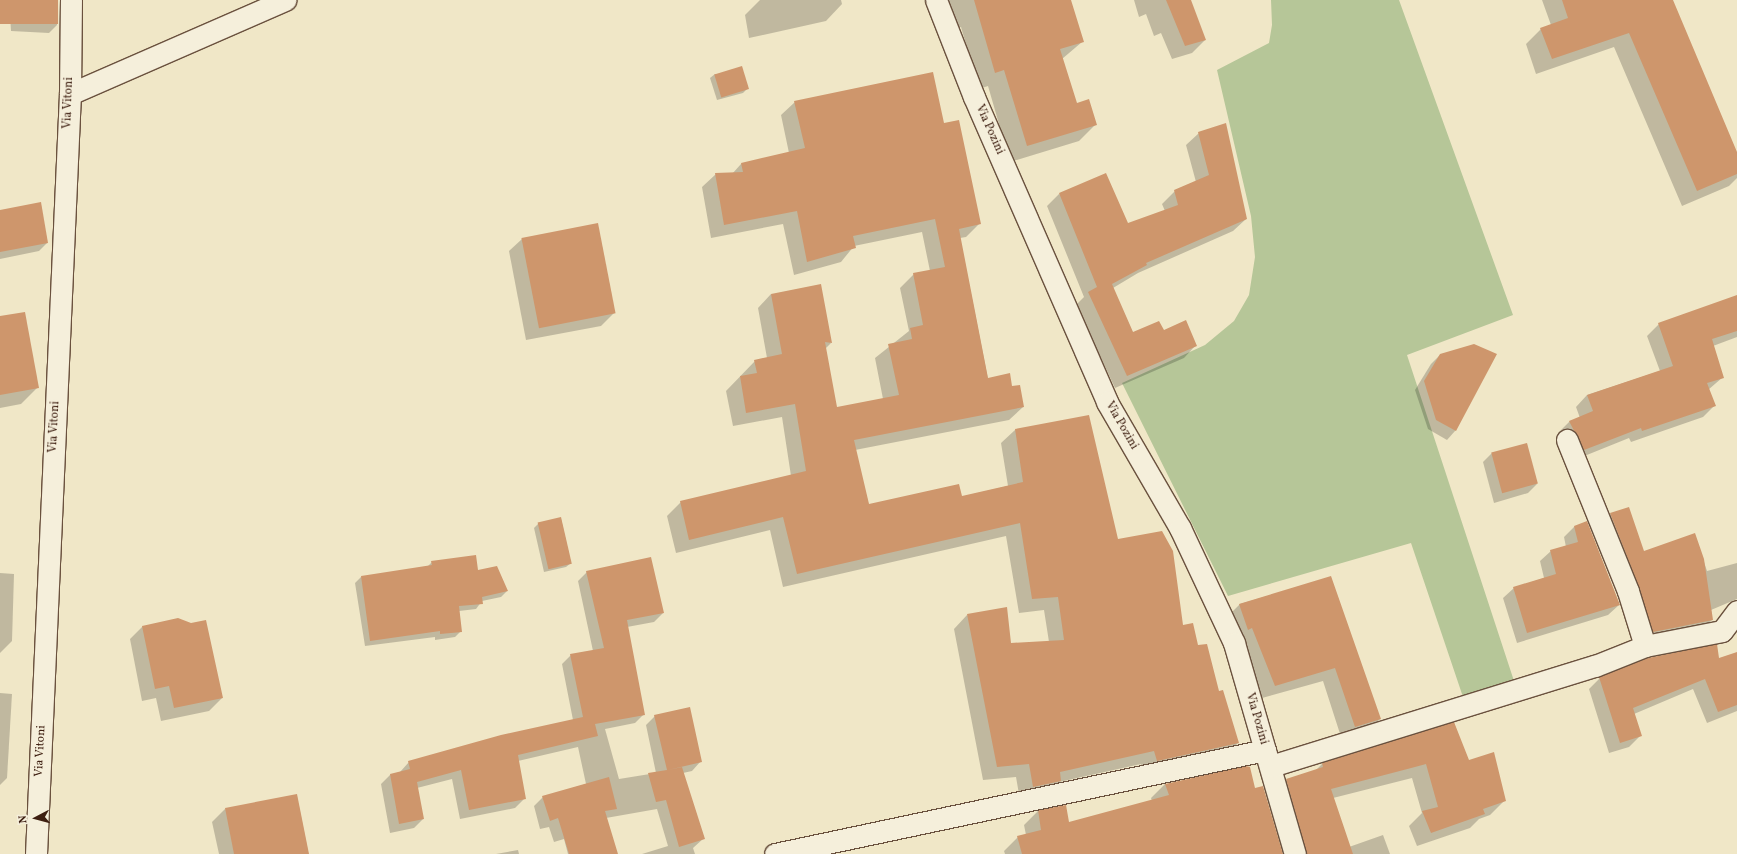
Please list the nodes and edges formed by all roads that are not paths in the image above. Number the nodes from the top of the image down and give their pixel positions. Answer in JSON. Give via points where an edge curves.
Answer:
{"nodes":[{"id":1,"x":72,"y":0,"type":"edge"},
{"id":2,"x":285,"y":0,"type":"edge"},
{"id":3,"x":936,"y":0,"type":"edge"},
{"id":4,"x":70,"y":94,"type":"junction"},
{"id":5,"x":1567,"y":440,"type":"dead end"},
{"id":6,"x":1737,"y":611,"type":"edge"},
{"id":7,"x":1645,"y":646,"type":"junction"},
{"id":8,"x":1268,"y":758,"type":"junction"},
{"id":9,"x":36,"y":854,"type":"edge"},
{"id":10,"x":775,"y":854,"type":"edge"},
{"id":11,"x":1295,"y":854,"type":"edge"}],
"edges":[{"from":1,"to":4,"type":"street","name":"Via Vitoni"},
{"from":2,"to":4,"type":"street"},
{"from":3,"to":8,"type":"street","name":"Via Pozini","via":[[974,97],[1107,402],[1180,528],[1234,643]]},
{"from":4,"to":9,"type":"street","name":"Via Vitoni"},
{"from":5,"to":7,"type":"street","via":[[1628,591]]},
{"from":6,"to":7,"type":"street","via":[[1722,631]]},
{"from":7,"to":8,"type":"street","via":[[1594,666]]},
{"from":8,"to":10,"type":"street"},
{"from":8,"to":11,"type":"street","name":"Via Pozini","via":[[1282,818]]}]}
